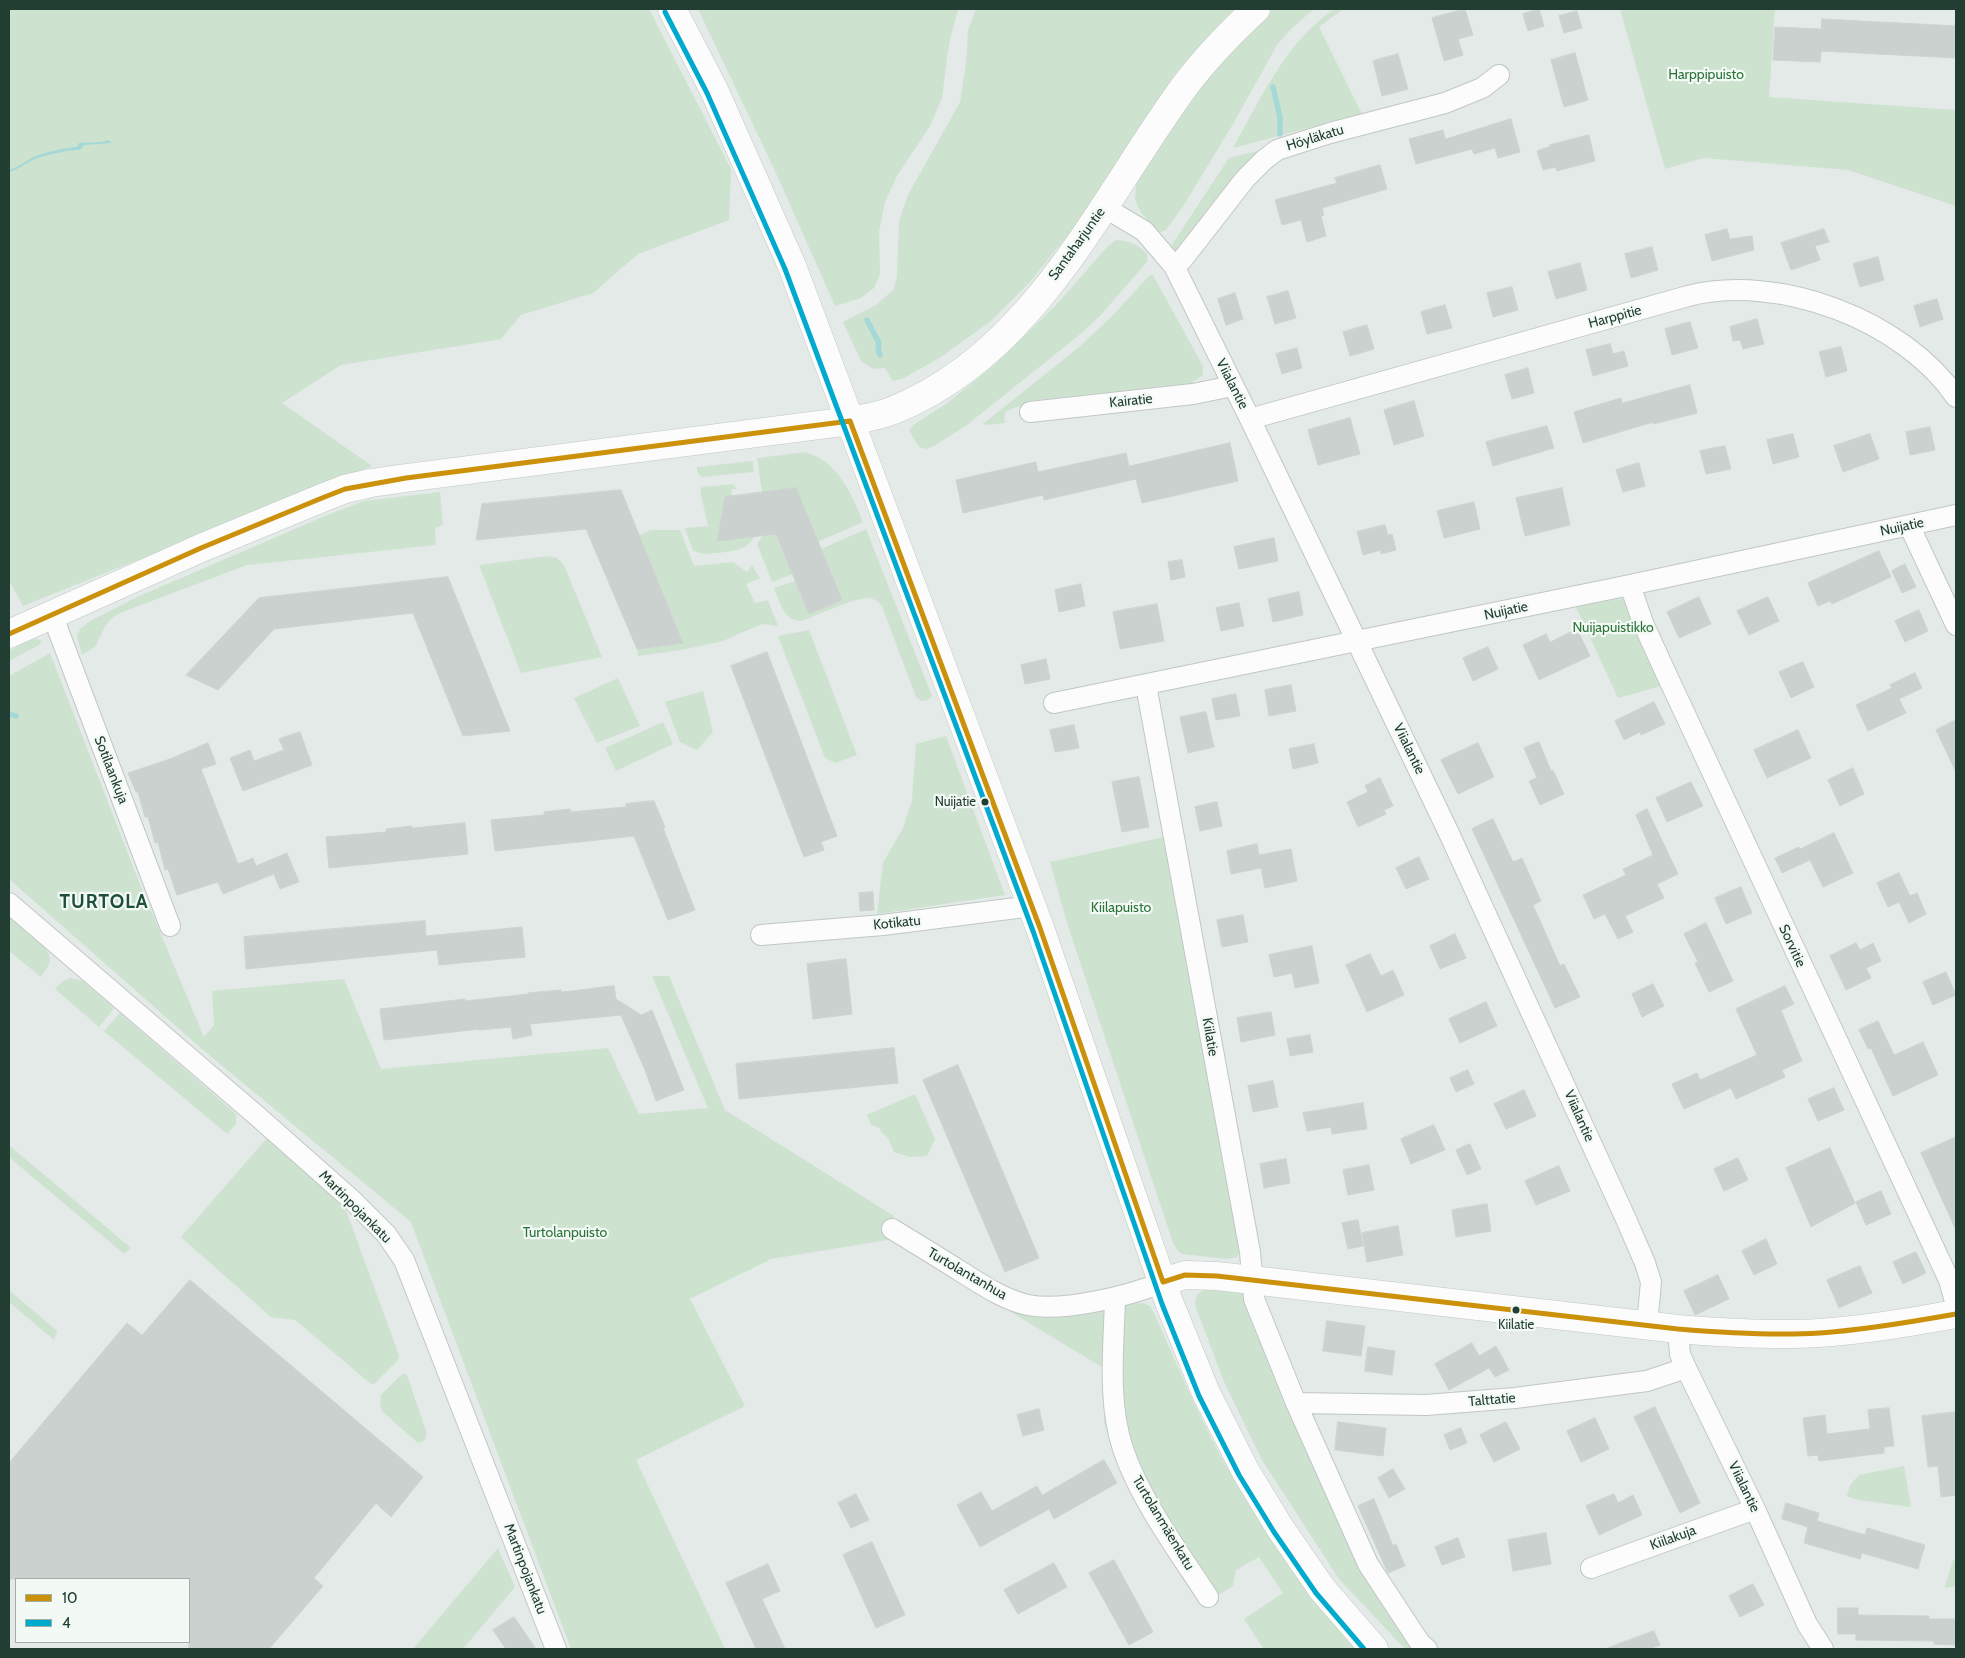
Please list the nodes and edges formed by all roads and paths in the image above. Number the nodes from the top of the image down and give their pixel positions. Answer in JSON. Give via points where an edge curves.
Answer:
{"nodes":[{"id":1,"x":672,"y":9,"type":"edge"},
{"id":2,"x":1256,"y":9,"type":"edge"},
{"id":3,"x":1499,"y":75,"type":"dead end"},
{"id":4,"x":1104,"y":207,"type":"junction"},
{"id":5,"x":1174,"y":266,"type":"junction"},
{"id":6,"x":1233,"y":386,"type":"junction"},
{"id":7,"x":1956,"y":397,"type":"edge"},
{"id":8,"x":1030,"y":412,"type":"dead end"},
{"id":9,"x":1250,"y":419,"type":"junction"},
{"id":10,"x":850,"y":421,"type":"junction"},
{"id":11,"x":1956,"y":515,"type":"edge"},
{"id":12,"x":1909,"y":525,"type":"junction"},
{"id":13,"x":1630,"y":585,"type":"junction"},
{"id":14,"x":52,"y":614,"type":"junction"},
{"id":15,"x":1956,"y":625,"type":"edge"},
{"id":16,"x":9,"y":634,"type":"edge"},
{"id":17,"x":1357,"y":641,"type":"junction"},
{"id":18,"x":1146,"y":685,"type":"junction"},
{"id":19,"x":1054,"y":704,"type":"dead end"},
{"id":20,"x":9,"y":903,"type":"edge"},
{"id":21,"x":1032,"y":906,"type":"junction"},
{"id":22,"x":170,"y":926,"type":"dead end"},
{"id":23,"x":761,"y":935,"type":"dead end"},
{"id":24,"x":892,"y":1229,"type":"dead end"},
{"id":25,"x":1252,"y":1280,"type":"junction"},
{"id":26,"x":1163,"y":1282,"type":"junction"},
{"id":27,"x":1115,"y":1296,"type":"junction"},
{"id":28,"x":1956,"y":1305,"type":"edge"},
{"id":29,"x":1956,"y":1314,"type":"edge"},
{"id":30,"x":1647,"y":1325,"type":"junction"},
{"id":31,"x":1678,"y":1329,"type":"junction"},
{"id":32,"x":1686,"y":1368,"type":"junction"},
{"id":33,"x":1296,"y":1403,"type":"junction"},
{"id":34,"x":1755,"y":1509,"type":"junction"},
{"id":35,"x":1591,"y":1568,"type":"dead end"},
{"id":36,"x":1208,"y":1597,"type":"dead end"},
{"id":37,"x":1820,"y":1646,"type":"edge"},
{"id":38,"x":556,"y":1649,"type":"edge"},
{"id":39,"x":1374,"y":1649,"type":"edge"},
{"id":40,"x":1427,"y":1649,"type":"edge"}],
"edges":[{"from":1,"to":10,"type":"main road","via":[[714,90],[792,266]]},
{"from":2,"to":4,"type":"main road","name":"Santaharjuntie","via":[[1184,87]]},
{"from":3,"to":5,"type":"street","name":"Höyläkatu","via":[[1482,88],[1445,103],[1277,150],[1245,179]]},
{"from":4,"to":5,"type":"street","name":"Viialantie","via":[[1144,231]]},
{"from":4,"to":10,"type":"main road","name":"Santaharjuntie","via":[[1031,306],[984,354],[945,384],[913,401],[893,410]]},
{"from":5,"to":6,"type":"street","name":"Viialantie"},
{"from":6,"to":8,"type":"street","name":"Kairatie","via":[[1193,394]]},
{"from":6,"to":9,"type":"street","name":"Viialantie"},
{"from":7,"to":9,"type":"street","name":"Harppitie","via":[[1921,358],[1876,326],[1828,306],[1789,296],[1720,290]]},
{"from":9,"to":17,"type":"street","name":"Viialantie"},
{"from":10,"to":14,"type":"main road","name":"Santaharjuntie","via":[[345,489],[200,548]]},
{"from":10,"to":21,"type":"main road"},
{"from":11,"to":12,"type":"street","name":"Nuijatie"},
{"from":12,"to":13,"type":"street","name":"Nuijatie"},
{"from":12,"to":15,"type":"street"},
{"from":13,"to":17,"type":"street","name":"Nuijatie"},
{"from":13,"to":28,"type":"street","name":"Sorvitie","via":[[1668,678],[1949,1280]]},
{"from":14,"to":16,"type":"main road","name":"Santaharjuntie"},
{"from":14,"to":22,"type":"street","name":"Sotilaankuja"},
{"from":17,"to":18,"type":"street","name":"Nuijatie"},
{"from":17,"to":30,"type":"street","name":"Viialantie","via":[[1528,1002],[1645,1263],[1651,1282]]},
{"from":18,"to":19,"type":"street","name":"Nuijatie"},
{"from":18,"to":25,"type":"street","name":"Kiilatie","via":[[1250,1252]]},
{"from":20,"to":38,"type":"street","name":"Martinpojankatu","via":[[256,1115],[386,1234],[404,1260]]},
{"from":21,"to":23,"type":"street","name":"Kotikatu","via":[[883,925]]},
{"from":21,"to":26,"type":"main road"},
{"from":24,"to":27,"type":"street","name":"Turtolantanhua","via":[[1005,1297],[1028,1305],[1055,1307]]},
{"from":25,"to":26,"type":"main road","via":[[1192,1275]]},
{"from":25,"to":30,"type":"main road"},
{"from":25,"to":33,"type":"street","name":"Kiilatie","via":[[1254,1299]]},
{"from":26,"to":27,"type":"street","name":"Turtolantanhua"},
{"from":26,"to":39,"type":"main road","via":[[1206,1392],[1246,1472],[1322,1589]]},
{"from":27,"to":36,"type":"street","name":"Turtolanmäenkatu","via":[[1114,1410],[1122,1447],[1147,1500]]},
{"from":29,"to":31,"type":"main road","via":[[1818,1333],[1744,1334]]},
{"from":30,"to":31,"type":"main road"},
{"from":31,"to":32,"type":"street","name":"Viialantie","via":[[1680,1354]]},
{"from":32,"to":33,"type":"street","name":"Talttatie","via":[[1647,1382],[1515,1398],[1426,1405]]},
{"from":32,"to":34,"type":"street","name":"Viialantie"},
{"from":33,"to":40,"type":"street","name":"Kiilatie","via":[[1368,1564]]},
{"from":34,"to":35,"type":"street","name":"Kiilakuja"},
{"from":34,"to":37,"type":"street","name":"Viialantie"}]}
